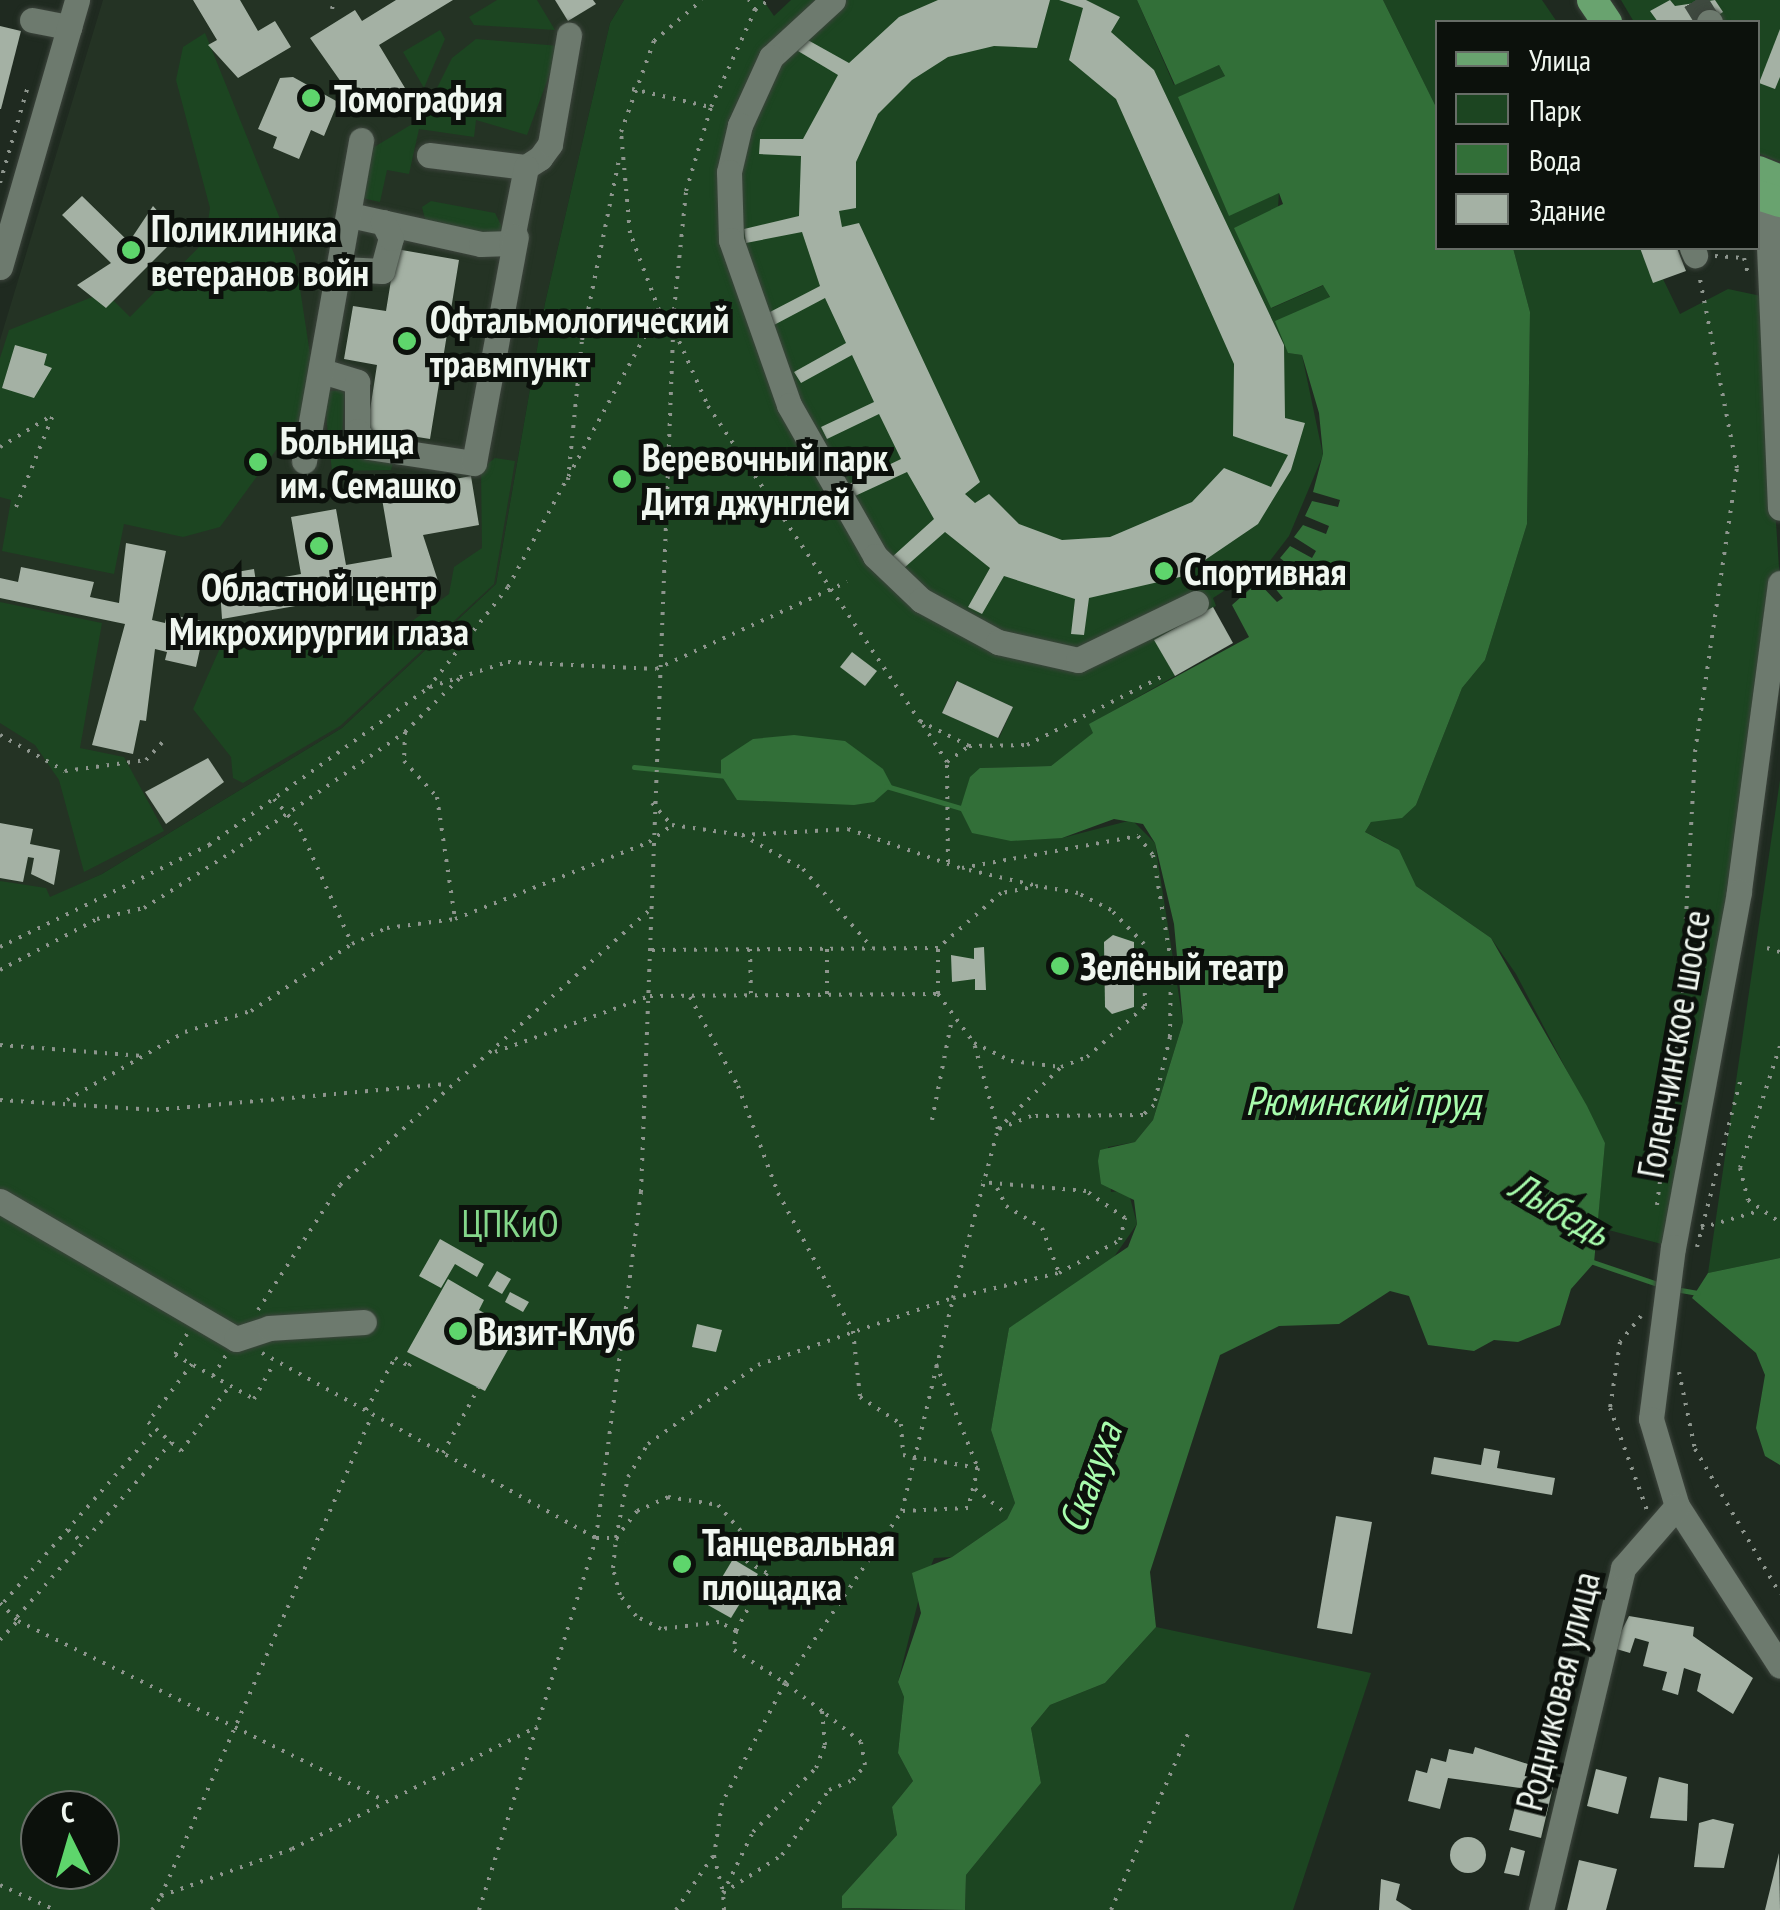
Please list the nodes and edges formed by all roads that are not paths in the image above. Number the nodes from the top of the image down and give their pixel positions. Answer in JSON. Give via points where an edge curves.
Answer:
{"nodes":[{"id":1,"x":77,"y":0,"type":"edge"},
{"id":2,"x":832,"y":0,"type":"edge"},
{"id":3,"x":788,"y":8,"type":"edge"},
{"id":4,"x":32,"y":20,"type":"dead end"},
{"id":5,"x":69,"y":28,"type":"junction"},
{"id":6,"x":569,"y":35,"type":"dead end"},
{"id":7,"x":361,"y":140,"type":"dead end"},
{"id":8,"x":429,"y":155,"type":"dead end"},
{"id":9,"x":526,"y":167,"type":"junction"},
{"id":10,"x":12,"y":183,"type":"edge"},
{"id":11,"x":1770,"y":189,"type":"edge"},
{"id":12,"x":350,"y":216,"type":"junction"},
{"id":13,"x":383,"y":222,"type":"junction"},
{"id":14,"x":516,"y":236,"type":"junction"},
{"id":15,"x":0,"y":267,"type":"edge"},
{"id":16,"x":342,"y":268,"type":"junction"},
{"id":17,"x":1780,"y":274,"type":"edge"},
{"id":18,"x":1771,"y":301,"type":"junction"},
{"id":19,"x":322,"y":370,"type":"junction"},
{"id":20,"x":304,"y":460,"type":"dead end"},
{"id":21,"x":1780,"y":508,"type":"edge"},
{"id":22,"x":1780,"y":583,"type":"edge"},
{"id":23,"x":1196,"y":602,"type":"dead end"},
{"id":24,"x":0,"y":1201,"type":"edge"},
{"id":25,"x":364,"y":1322,"type":"dead end"},
{"id":26,"x":1676,"y":1506,"type":"junction"},
{"id":27,"x":1780,"y":1666,"type":"edge"},
{"id":28,"x":1541,"y":1910,"type":"edge"}],
"edges":[{"from":1,"to":5,"type":"street"},
{"from":2,"to":3,"type":"street"},
{"from":3,"to":23,"type":"street","via":[[740,125],[729,172],[730,240],[789,405],[875,556],[921,600],[998,642],[1078,660]]},
{"from":4,"to":5,"type":"street"},
{"from":5,"to":10,"type":"street","via":[[52,132]]},
{"from":6,"to":9,"type":"street","via":[[550,144]]},
{"from":7,"to":12,"type":"street"},
{"from":8,"to":9,"type":"street"},
{"from":9,"to":14,"type":"street"},
{"from":10,"to":15,"type":"street"},
{"from":11,"to":18,"type":"street"},
{"from":12,"to":13,"type":"street"},
{"from":12,"to":16,"type":"street"},
{"from":13,"to":14,"type":"street","via":[[481,244]]},
{"from":13,"to":16,"type":"street","via":[[391,238],[382,271]]},
{"from":14,"to":19,"type":"street","via":[[474,463],[368,446],[357,431],[358,382]]},
{"from":16,"to":19,"type":"street"},
{"from":17,"to":18,"type":"street"},
{"from":18,"to":21,"type":"street"},
{"from":19,"to":20,"type":"street"},
{"from":22,"to":26,"type":"street","name":"Голенчинское шоссе","via":[[1742,874],[1667,1288],[1651,1420]]},
{"from":24,"to":25,"type":"street","via":[[236,1339],[269,1328]]},
{"from":26,"to":27,"type":"street","name":"Голенчинское шоссе"},
{"from":26,"to":28,"type":"street","name":"Родниковая улица","via":[[1623,1568]]}]}
